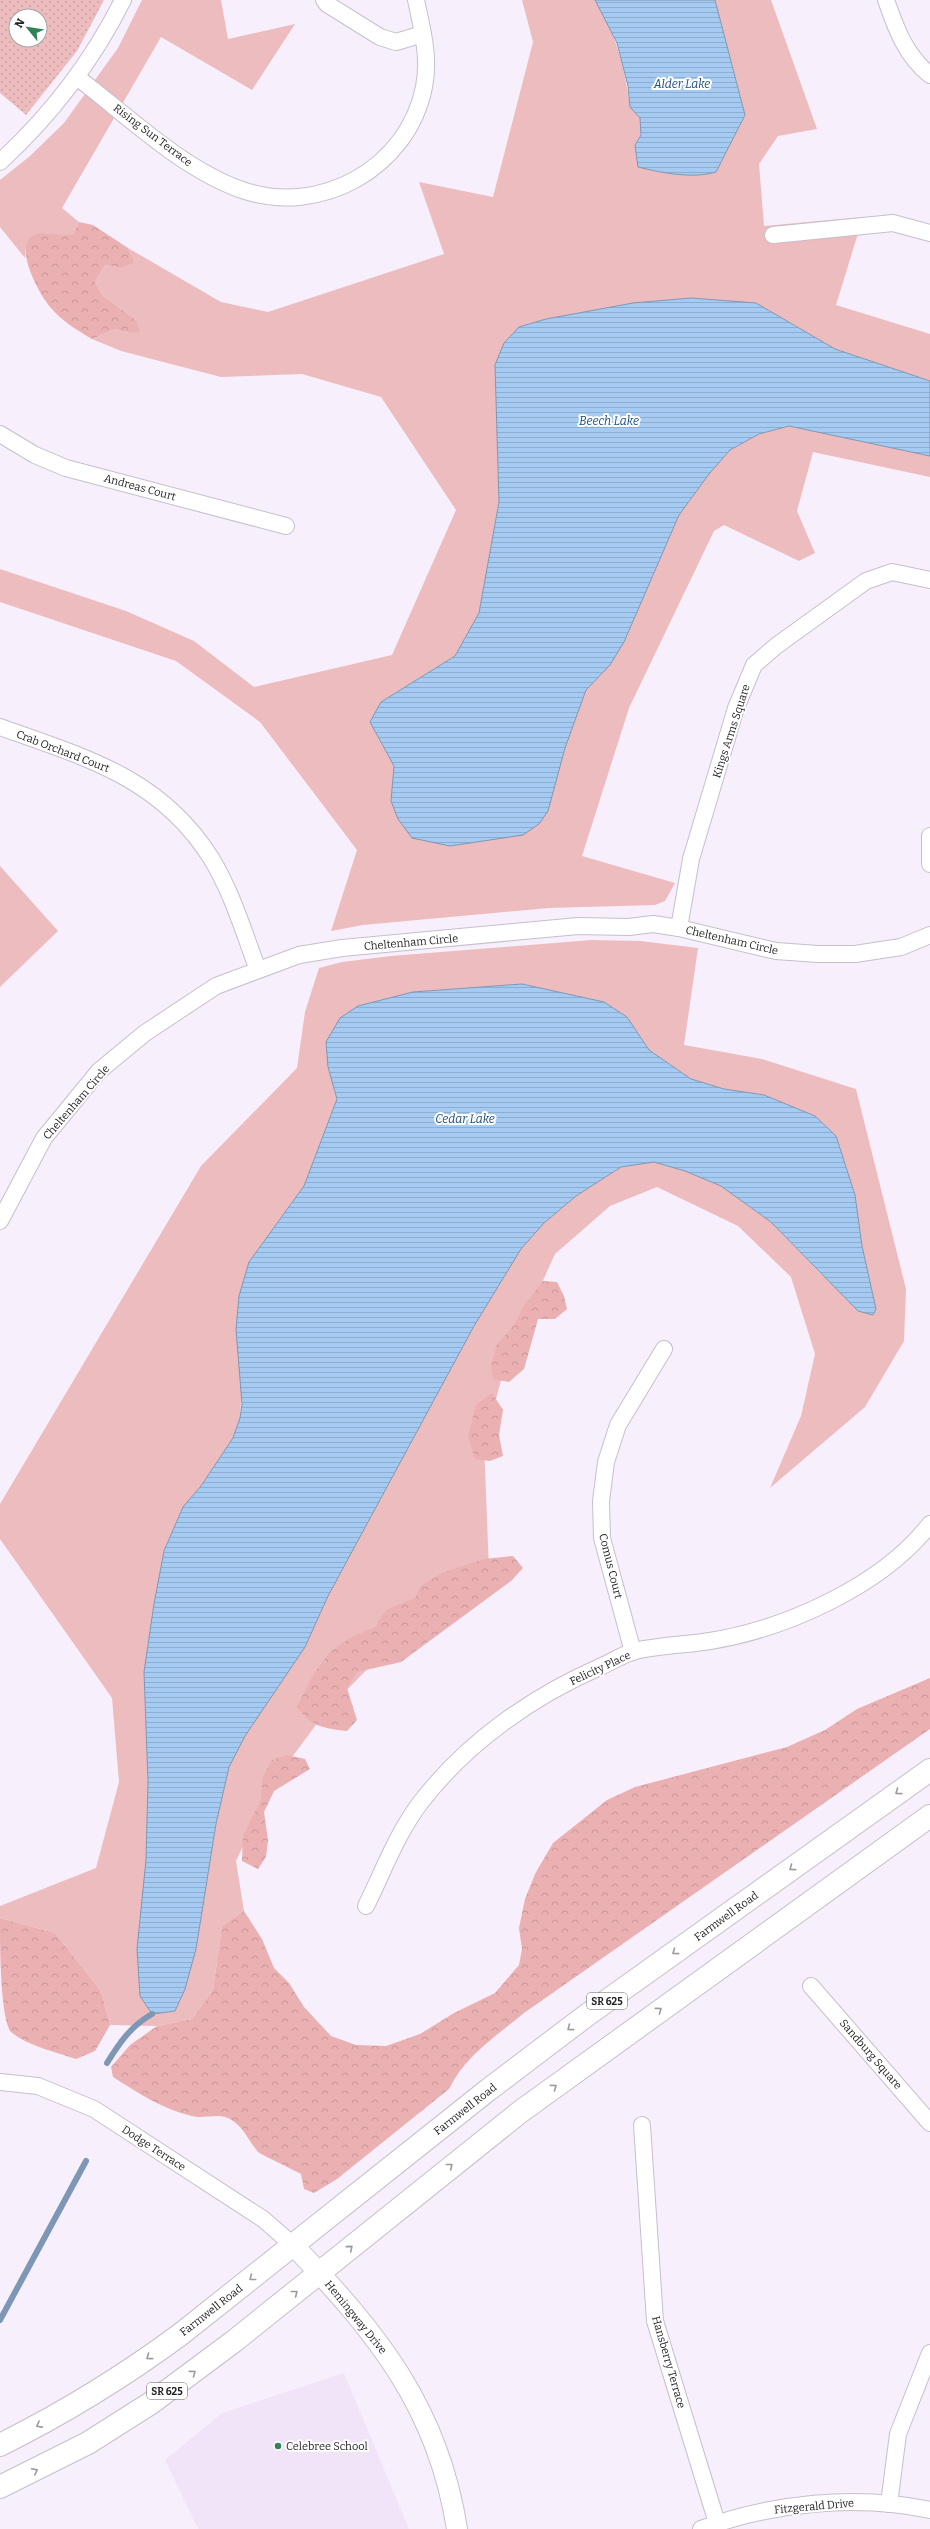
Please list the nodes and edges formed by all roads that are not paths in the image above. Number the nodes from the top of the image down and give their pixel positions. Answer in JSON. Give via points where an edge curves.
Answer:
{"nodes":[{"id":1,"x":124,"y":0,"type":"edge"},
{"id":2,"x":324,"y":0,"type":"edge"},
{"id":3,"x":416,"y":0,"type":"edge"},
{"id":4,"x":886,"y":0,"type":"edge"},
{"id":5,"x":423,"y":34,"type":"junction"},
{"id":6,"x":930,"y":75,"type":"edge"},
{"id":7,"x":78,"y":78,"type":"junction"},
{"id":8,"x":0,"y":162,"type":"edge"},
{"id":9,"x":930,"y":233,"type":"edge"},
{"id":10,"x":773,"y":235,"type":"dead end"},
{"id":11,"x":0,"y":434,"type":"edge"},
{"id":12,"x":286,"y":526,"type":"dead end"},
{"id":13,"x":930,"y":580,"type":"edge"},
{"id":14,"x":0,"y":727,"type":"edge"},
{"id":15,"x":930,"y":836,"type":"edge"},
{"id":16,"x":930,"y":864,"type":"edge"},
{"id":17,"x":679,"y":928,"type":"junction"},
{"id":18,"x":930,"y":935,"type":"edge"},
{"id":19,"x":258,"y":970,"type":"junction"},
{"id":20,"x":0,"y":1221,"type":"edge"},
{"id":21,"x":664,"y":1349,"type":"dead end"},
{"id":22,"x":930,"y":1524,"type":"edge"},
{"id":23,"x":633,"y":1652,"type":"junction"},
{"id":24,"x":930,"y":1770,"type":"edge"},
{"id":25,"x":930,"y":1816,"type":"edge"},
{"id":26,"x":366,"y":1906,"type":"dead end"},
{"id":27,"x":811,"y":1986,"type":"dead end"},
{"id":28,"x":0,"y":2082,"type":"edge"},
{"id":29,"x":930,"y":2123,"type":"edge"},
{"id":30,"x":642,"y":2125,"type":"dead end"},
{"id":31,"x":294,"y":2246,"type":"junction"},
{"id":32,"x":320,"y":2273,"type":"junction"},
{"id":33,"x":930,"y":2353,"type":"edge"},
{"id":34,"x":0,"y":2445,"type":"edge"},
{"id":35,"x":0,"y":2487,"type":"edge"},
{"id":36,"x":889,"y":2504,"type":"junction"},
{"id":37,"x":930,"y":2510,"type":"edge"},
{"id":38,"x":717,"y":2523,"type":"junction"},
{"id":39,"x":457,"y":2529,"type":"edge"},
{"id":40,"x":701,"y":2529,"type":"edge"}],
"edges":[{"from":1,"to":7,"type":"street"},
{"from":2,"to":5,"type":"street","via":[[380,37],[396,42]]},
{"from":3,"to":5,"type":"street","name":"Rising Sun Terrace"},
{"from":4,"to":6,"type":"street","via":[[906,49]]},
{"from":5,"to":7,"type":"street","name":"Rising Sun Terrace","via":[[426,54],[424,87],[405,134],[386,158],[356,180],[325,193],[309,196],[275,197],[247,192],[227,183],[180,157]]},
{"from":7,"to":8,"type":"street","via":[[51,112]]},
{"from":9,"to":10,"type":"street","via":[[893,223]]},
{"from":11,"to":12,"type":"street","name":"Andreas Court","via":[[35,455],[66,468]]},
{"from":13,"to":17,"type":"street","name":"Kings Arms Square","via":[[892,572],[866,581],[754,665],[736,708],[691,858]]},
{"from":14,"to":19,"type":"street","name":"Crab Orchard Court","via":[[103,764],[135,782],[164,803],[189,829],[211,858]]},
{"from":15,"to":16,"type":"street"},
{"from":17,"to":18,"type":"street","name":"Cheltenham Circle","via":[[776,951],[818,954],[855,954],[901,948]]},
{"from":17,"to":19,"type":"street","name":"Cheltenham Circle","via":[[653,924],[629,927],[578,926],[342,948],[299,955]]},
{"from":19,"to":20,"type":"street","name":"Cheltenham Circle","via":[[216,986],[145,1033],[99,1071],[44,1138]]},
{"from":21,"to":23,"type":"street","name":"Comus Court","via":[[618,1425],[606,1462],[601,1501],[602,1538]]},
{"from":22,"to":23,"type":"street","name":"Felicity Place","via":[[889,1564],[846,1592],[800,1616],[709,1641]]},
{"from":23,"to":26,"type":"street","name":"Felicity Place","via":[[566,1683],[527,1707],[461,1756],[421,1802],[406,1824]]},
{"from":24,"to":31,"type":"main road","name":"Farmwell Road","number":"SR 625","one_way":true,"via":[[587,2015],[488,2090]]},
{"from":32,"to":25,"type":"main road","number":"SR 625","one_way":true,"via":[[520,2112]]},
{"from":27,"to":29,"type":"street","name":"Sandburg Square"},
{"from":28,"to":31,"type":"street","name":"Dodge Terrace","via":[[38,2086],[94,2109],[263,2219]]},
{"from":30,"to":38,"type":"street","name":"Hansberry Terrace","via":[[654,2321]]},
{"from":31,"to":32,"type":"street","name":"Hemingway Drive"},
{"from":31,"to":34,"type":"main road","name":"Farmwell Road","number":"SR 625","one_way":true,"via":[[132,2370],[77,2404]]},
{"from":35,"to":32,"type":"main road","number":"SR 625","one_way":true,"via":[[88,2443],[151,2403]]},
{"from":32,"to":39,"type":"street","name":"Hemingway Drive","via":[[368,2327],[400,2372],[438,2450],[451,2493]]},
{"from":33,"to":36,"type":"street","via":[[898,2434]]},
{"from":36,"to":37,"type":"street","name":"Fitzgerald Drive"},
{"from":36,"to":38,"type":"street","name":"Fitzgerald Drive","via":[[833,2503],[790,2507]]},
{"from":38,"to":40,"type":"street","name":"Fitzgerald Drive"}]}
